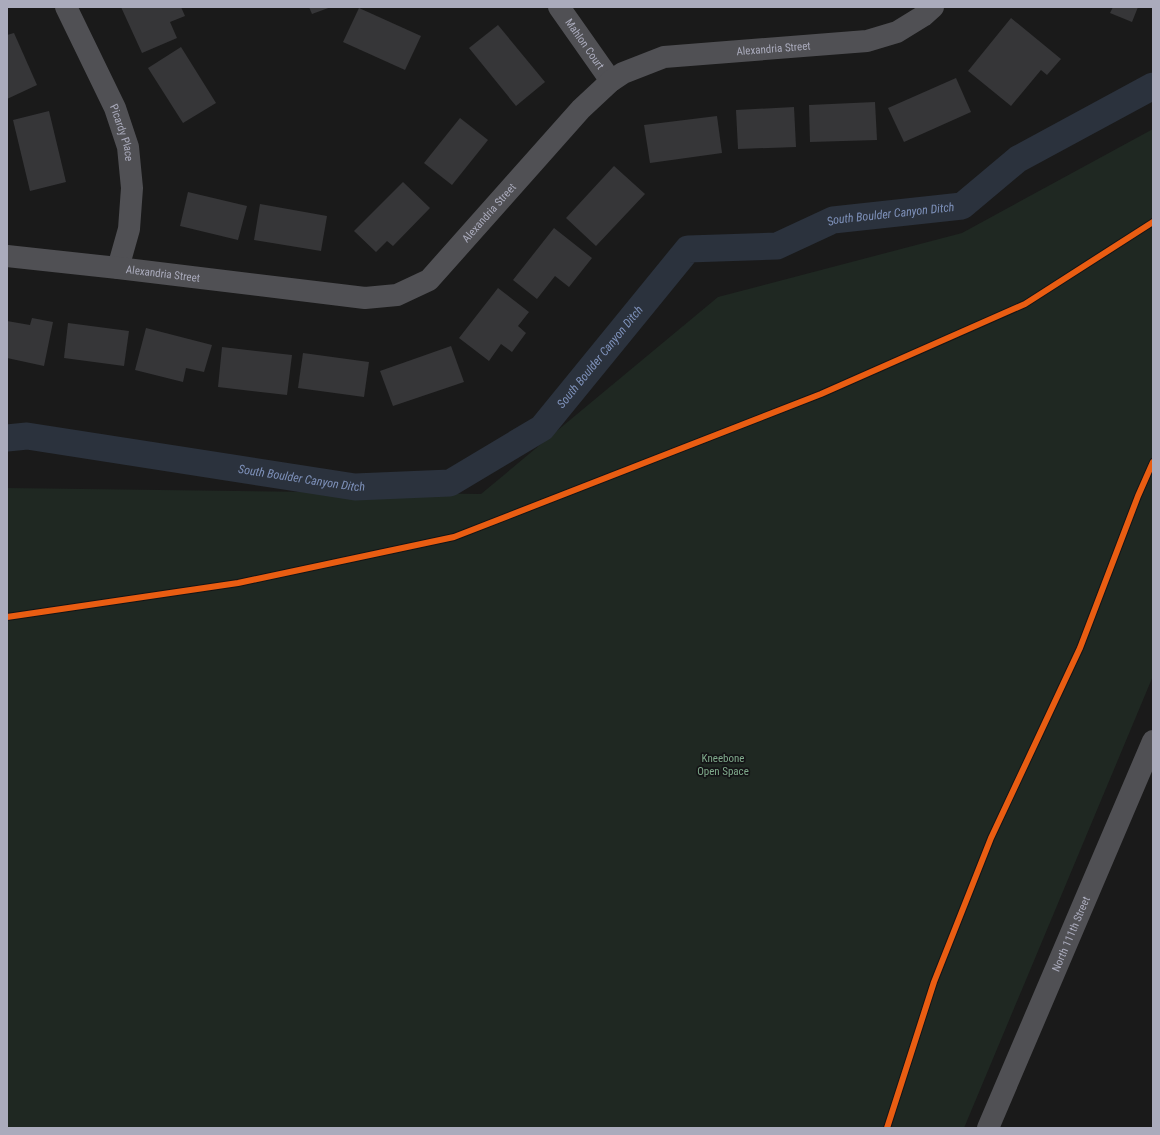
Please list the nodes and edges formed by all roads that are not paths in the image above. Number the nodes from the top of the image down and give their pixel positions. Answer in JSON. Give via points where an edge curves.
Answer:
{"nodes":[{"id":1,"x":66,"y":7,"type":"edge"},
{"id":2,"x":559,"y":7,"type":"edge"},
{"id":3,"x":933,"y":7,"type":"edge"},
{"id":4,"x":611,"y":81,"type":"junction"},
{"id":5,"x":7,"y":256,"type":"edge"},
{"id":6,"x":118,"y":268,"type":"junction"},
{"id":7,"x":1153,"y":741,"type":"edge"},
{"id":8,"x":988,"y":1128,"type":"edge"}],
"edges":[{"from":1,"to":6,"type":"street","name":"Picardy Place","via":[[115,108],[128,147],[132,188],[129,229]]},
{"from":2,"to":4,"type":"street","name":"Mahlon Court"},
{"from":3,"to":4,"type":"street","name":"Alexandria Street","via":[[897,32],[867,41],[664,57],[623,73]]},
{"from":4,"to":6,"type":"street","name":"Alexandria Street","via":[[581,109],[429,280],[397,295],[365,298]]},
{"from":5,"to":6,"type":"street","name":"Alexandria Street"},
{"from":7,"to":8,"type":"street","name":"North 111th Street"}]}
